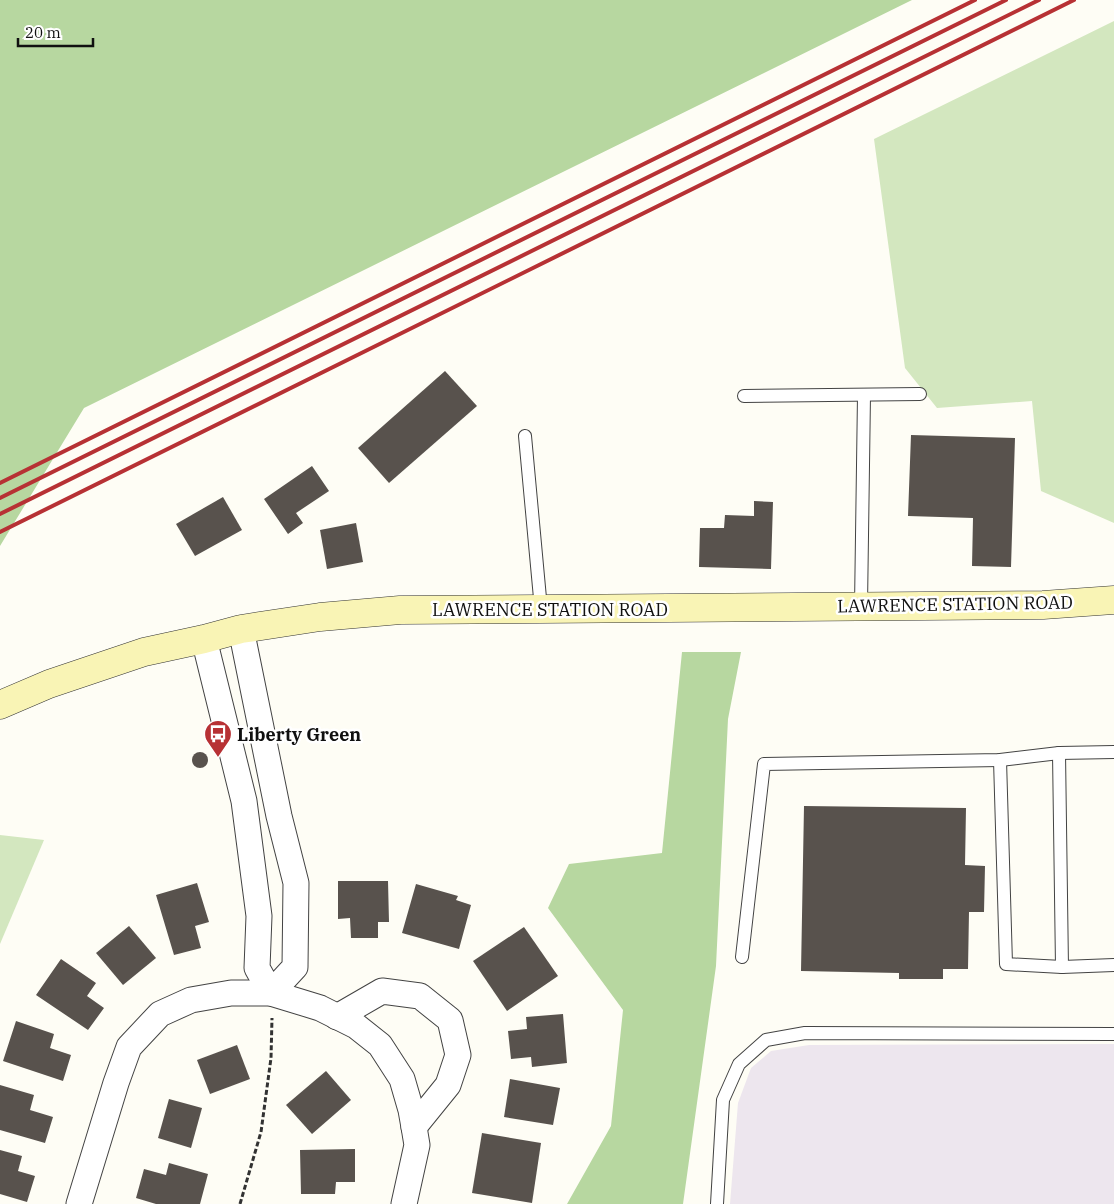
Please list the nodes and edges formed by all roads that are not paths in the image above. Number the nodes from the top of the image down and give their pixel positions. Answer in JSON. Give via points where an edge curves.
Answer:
{"nodes":[{"id":1,"x":920,"y":394,"type":"dead end"},
{"id":2,"x":864,"y":395,"type":"junction"},
{"id":3,"x":744,"y":396,"type":"dead end"},
{"id":4,"x":525,"y":436,"type":"dead end"},
{"id":5,"x":1114,"y":600,"type":"edge"},
{"id":6,"x":861,"y":606,"type":"junction"},
{"id":7,"x":541,"y":609,"type":"junction"},
{"id":8,"x":241,"y":629,"type":"junction"},
{"id":9,"x":204,"y":640,"type":"junction"},
{"id":10,"x":0,"y":706,"type":"edge"},
{"id":11,"x":1114,"y":752,"type":"edge"},
{"id":12,"x":1059,"y":753,"type":"junction"},
{"id":13,"x":1000,"y":760,"type":"junction"},
{"id":14,"x":275,"y":799,"type":"junction"},
{"id":15,"x":244,"y":801,"type":"junction"},
{"id":16,"x":742,"y":957,"type":"dead end"},
{"id":17,"x":1114,"y":965,"type":"edge"},
{"id":18,"x":1062,"y":967,"type":"junction"},
{"id":19,"x":271,"y":993,"type":"junction"},
{"id":20,"x":337,"y":1017,"type":"junction"},
{"id":21,"x":1114,"y":1034,"type":"edge"},
{"id":22,"x":414,"y":1127,"type":"junction"},
{"id":23,"x":79,"y":1204,"type":"edge"},
{"id":24,"x":404,"y":1204,"type":"edge"},
{"id":25,"x":717,"y":1204,"type":"edge"}],
"edges":[{"from":1,"to":2,"type":"lane"},
{"from":2,"to":3,"type":"lane"},
{"from":2,"to":6,"type":"lane"},
{"from":4,"to":7,"type":"lane"},
{"from":5,"to":6,"type":"main road","name":"LAWRENCE STATION ROAD","via":[[1043,605]]},
{"from":6,"to":7,"type":"main road","name":"LAWRENCE STATION ROAD"},
{"from":7,"to":8,"type":"main road","name":"LAWRENCE STATION ROAD","via":[[400,610],[320,616]]},
{"from":8,"to":9,"type":"main road","name":"LAWRENCE STATION ROAD"},
{"from":8,"to":14,"type":"street"},
{"from":9,"to":10,"type":"main road","name":"LAWRENCE STATION ROAD","via":[[144,652],[50,684]]},
{"from":9,"to":15,"type":"street"},
{"from":11,"to":12,"type":"lane"},
{"from":12,"to":13,"type":"lane"},
{"from":12,"to":18,"type":"lane"},
{"from":13,"to":16,"type":"lane","via":[[764,764]]},
{"from":13,"to":18,"type":"lane","via":[[1006,964]]},
{"from":14,"to":15,"type":"street"},
{"from":14,"to":19,"type":"street","via":[[296,883],[295,967]]},
{"from":15,"to":19,"type":"street","via":[[259,916],[257,968]]},
{"from":17,"to":18,"type":"lane"},
{"from":19,"to":20,"type":"street","via":[[320,1008]]},
{"from":19,"to":23,"type":"street","via":[[231,992],[191,1000],[160,1014],[129,1046]]},
{"from":20,"to":22,"type":"street","via":[[356,1026],[380,1045],[402,1079]]},
{"from":20,"to":22,"type":"street","via":[[382,991],[420,996],[450,1020],[458,1055],[448,1086]]},
{"from":21,"to":25,"type":"lane","via":[[805,1033],[766,1040],[739,1064],[723,1100]]},
{"from":22,"to":24,"type":"street","via":[[417,1145]]}]}
